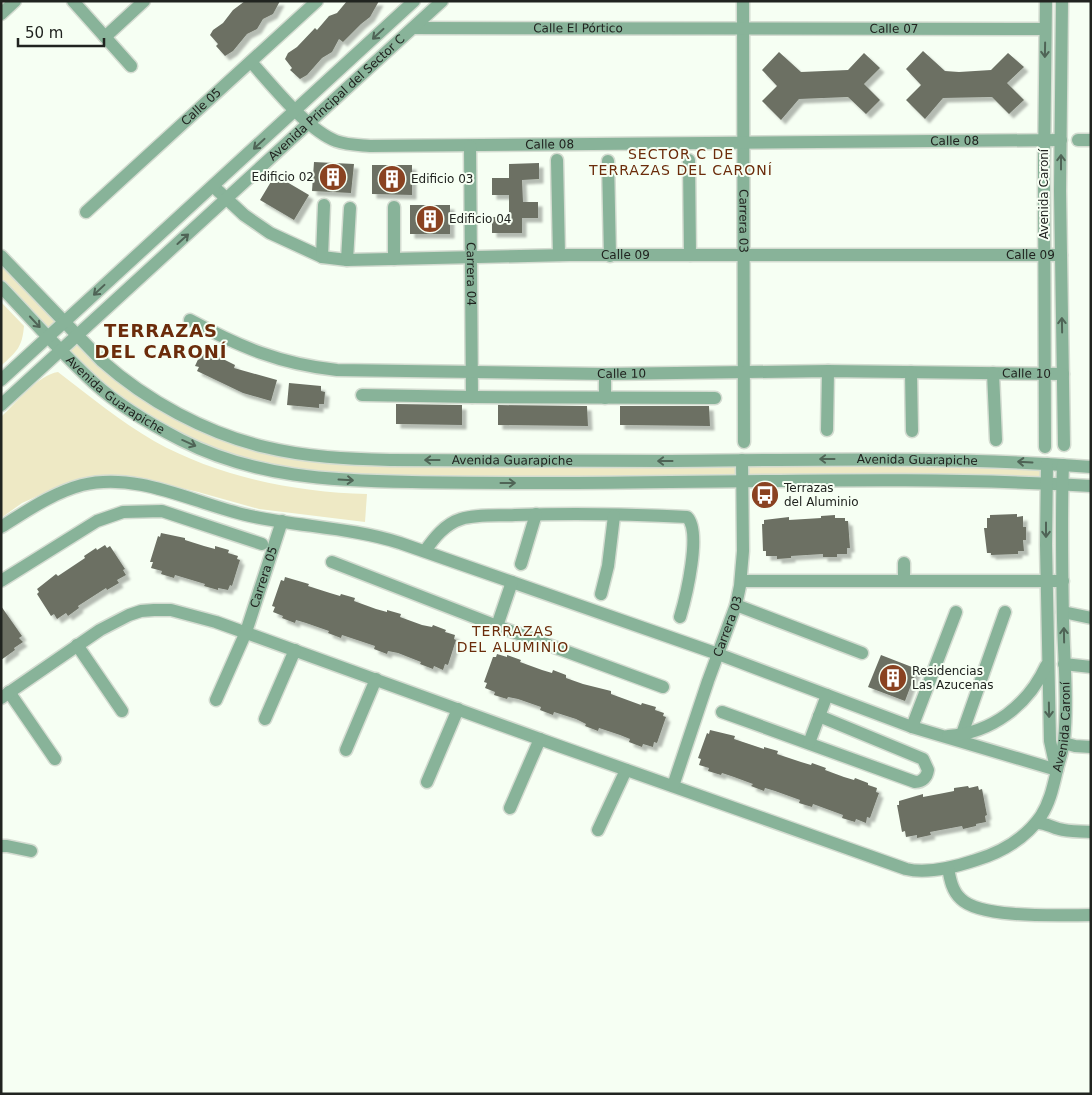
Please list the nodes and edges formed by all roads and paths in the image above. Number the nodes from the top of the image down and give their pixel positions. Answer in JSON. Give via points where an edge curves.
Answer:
{"nodes":[{"id":1,"x":15,"y":1,"type":"edge"},
{"id":2,"x":73,"y":1,"type":"edge"},
{"id":3,"x":144,"y":1,"type":"edge"},
{"id":4,"x":317,"y":1,"type":"edge"},
{"id":5,"x":414,"y":1,"type":"edge"},
{"id":6,"x":442,"y":1,"type":"edge"},
{"id":7,"x":743,"y":1,"type":"edge"},
{"id":8,"x":1046,"y":1,"type":"edge"},
{"id":9,"x":1062,"y":1,"type":"edge"},
{"id":10,"x":1,"y":14,"type":"edge"},
{"id":11,"x":412,"y":28,"type":"junction"},
{"id":12,"x":743,"y":29,"type":"junction"},
{"id":13,"x":1046,"y":29,"type":"junction"},
{"id":14,"x":105,"y":37,"type":"junction"},
{"id":15,"x":251,"y":62,"type":"junction"},
{"id":16,"x":131,"y":66,"type":"dead end"},
{"id":17,"x":296,"y":110,"type":"junction"},
{"id":18,"x":309,"y":123,"type":"junction"},
{"id":19,"x":1044,"y":140,"type":"junction"},
{"id":20,"x":1061,"y":140,"type":"junction"},
{"id":21,"x":742,"y":143,"type":"junction"},
{"id":22,"x":470,"y":146,"type":"junction"},
{"id":23,"x":557,"y":160,"type":"dead end"},
{"id":24,"x":689,"y":160,"type":"dead end"},
{"id":25,"x":608,"y":161,"type":"dead end"},
{"id":26,"x":213,"y":186,"type":"junction"},
{"id":27,"x":226,"y":199,"type":"junction"},
{"id":28,"x":324,"y":205,"type":"dead end"},
{"id":29,"x":394,"y":207,"type":"dead end"},
{"id":30,"x":350,"y":208,"type":"dead end"},
{"id":31,"x":86,"y":212,"type":"dead end"},
{"id":32,"x":560,"y":255,"type":"junction"},
{"id":33,"x":690,"y":255,"type":"junction"},
{"id":34,"x":743,"y":255,"type":"junction"},
{"id":35,"x":1044,"y":255,"type":"junction"},
{"id":36,"x":1,"y":256,"type":"edge"},
{"id":37,"x":610,"y":256,"type":"junction"},
{"id":38,"x":1061,"y":256,"type":"junction"},
{"id":39,"x":322,"y":257,"type":"junction"},
{"id":40,"x":470,"y":257,"type":"junction"},
{"id":41,"x":394,"y":259,"type":"junction"},
{"id":42,"x":347,"y":260,"type":"junction"},
{"id":43,"x":1,"y":287,"type":"edge"},
{"id":44,"x":190,"y":320,"type":"dead end"},
{"id":45,"x":64,"y":323,"type":"junction"},
{"id":46,"x":76,"y":335,"type":"junction"},
{"id":47,"x":48,"y":337,"type":"junction"},
{"id":48,"x":60,"y":350,"type":"junction"},
{"id":49,"x":471,"y":371,"type":"junction"},
{"id":50,"x":828,"y":371,"type":"junction"},
{"id":51,"x":744,"y":372,"type":"junction"},
{"id":52,"x":911,"y":372,"type":"junction"},
{"id":53,"x":993,"y":373,"type":"junction"},
{"id":54,"x":1045,"y":373,"type":"junction"},
{"id":55,"x":605,"y":374,"type":"junction"},
{"id":56,"x":1063,"y":374,"type":"junction"},
{"id":57,"x":1,"y":380,"type":"edge"},
{"id":58,"x":362,"y":395,"type":"dead end"},
{"id":59,"x":472,"y":397,"type":"junction"},
{"id":60,"x":605,"y":398,"type":"junction"},
{"id":61,"x":715,"y":398,"type":"dead end"},
{"id":62,"x":1,"y":405,"type":"edge"},
{"id":63,"x":827,"y":430,"type":"dead end"},
{"id":64,"x":912,"y":430,"type":"dead end"},
{"id":65,"x":996,"y":440,"type":"dead end"},
{"id":66,"x":744,"y":442,"type":"dead end"},
{"id":67,"x":1064,"y":445,"type":"dead end"},
{"id":68,"x":1045,"y":447,"type":"dead end"},
{"id":69,"x":742,"y":460,"type":"junction"},
{"id":70,"x":1047,"y":464,"type":"junction"},
{"id":71,"x":1063,"y":465,"type":"junction"},
{"id":72,"x":1091,"y":467,"type":"edge"},
{"id":73,"x":743,"y":482,"type":"junction"},
{"id":74,"x":1046,"y":484,"type":"junction"},
{"id":75,"x":1062,"y":485,"type":"junction"},
{"id":76,"x":1091,"y":486,"type":"edge"},
{"id":77,"x":536,"y":514,"type":"junction"},
{"id":78,"x":614,"y":516,"type":"junction"},
{"id":79,"x":282,"y":521,"type":"junction"},
{"id":80,"x":1,"y":527,"type":"edge"},
{"id":81,"x":262,"y":544,"type":"dead end"},
{"id":82,"x":425,"y":552,"type":"junction"},
{"id":83,"x":332,"y":562,"type":"dead end"},
{"id":84,"x":904,"y":563,"type":"dead end"},
{"id":85,"x":521,"y":564,"type":"dead end"},
{"id":86,"x":904,"y":580,"type":"junction"},
{"id":87,"x":1,"y":581,"type":"edge"},
{"id":88,"x":741,"y":581,"type":"junction"},
{"id":89,"x":1047,"y":581,"type":"junction"},
{"id":90,"x":1063,"y":581,"type":"junction"},
{"id":91,"x":512,"y":582,"type":"junction"},
{"id":92,"x":601,"y":594,"type":"dead end"},
{"id":93,"x":736,"y":605,"type":"junction"},
{"id":94,"x":956,"y":612,"type":"dead end"},
{"id":95,"x":1005,"y":612,"type":"dead end"},
{"id":96,"x":1063,"y":612,"type":"junction"},
{"id":97,"x":680,"y":617,"type":"dead end"},
{"id":98,"x":1091,"y":618,"type":"edge"},
{"id":99,"x":496,"y":626,"type":"junction"},
{"id":100,"x":246,"y":632,"type":"junction"},
{"id":101,"x":78,"y":645,"type":"junction"},
{"id":102,"x":295,"y":650,"type":"junction"},
{"id":103,"x":862,"y":653,"type":"dead end"},
{"id":104,"x":718,"y":654,"type":"junction"},
{"id":105,"x":1048,"y":661,"type":"junction"},
{"id":106,"x":1064,"y":664,"type":"junction"},
{"id":107,"x":1091,"y":667,"type":"edge"},
{"id":108,"x":376,"y":679,"type":"junction"},
{"id":109,"x":663,"y":687,"type":"dead end"},
{"id":110,"x":5,"y":695,"type":"edge"},
{"id":111,"x":827,"y":695,"type":"junction"},
{"id":112,"x":216,"y":700,"type":"dead end"},
{"id":113,"x":458,"y":709,"type":"junction"},
{"id":114,"x":122,"y":711,"type":"dead end"},
{"id":115,"x":722,"y":712,"type":"dead end"},
{"id":116,"x":819,"y":716,"type":"junction"},
{"id":117,"x":265,"y":719,"type":"dead end"},
{"id":118,"x":912,"y":727,"type":"junction"},
{"id":119,"x":962,"y":734,"type":"junction"},
{"id":120,"x":941,"y":736,"type":"junction"},
{"id":121,"x":540,"y":739,"type":"junction"},
{"id":122,"x":809,"y":743,"type":"junction"},
{"id":123,"x":1064,"y":743,"type":"junction"},
{"id":124,"x":1091,"y":748,"type":"edge"},
{"id":125,"x":346,"y":750,"type":"dead end"},
{"id":126,"x":55,"y":759,"type":"dead end"},
{"id":127,"x":626,"y":770,"type":"junction"},
{"id":128,"x":1057,"y":770,"type":"junction"},
{"id":129,"x":427,"y":782,"type":"dead end"},
{"id":130,"x":673,"y":786,"type":"junction"},
{"id":131,"x":510,"y":808,"type":"dead end"},
{"id":132,"x":1036,"y":823,"type":"junction"},
{"id":133,"x":598,"y":830,"type":"dead end"},
{"id":134,"x":1091,"y":832,"type":"edge"},
{"id":135,"x":1,"y":846,"type":"edge"},
{"id":136,"x":31,"y":851,"type":"dead end"},
{"id":137,"x":948,"y":868,"type":"junction"},
{"id":138,"x":1091,"y":915,"type":"edge"}],
"edges":[{"from":1,"to":10,"type":"street"},
{"from":2,"to":14,"type":"street"},
{"from":3,"to":14,"type":"street"},
{"from":4,"to":15,"type":"street","name":"Calle 05"},
{"from":5,"to":17,"type":"street","name":"Avenida Principal del Sector C","one_way":true},
{"from":6,"to":11,"type":"street","name":"Avenida Principal del Sector C"},
{"from":7,"to":12,"type":"street","name":"Carrera 03"},
{"from":8,"to":13,"type":"street","name":"Avenida Caroní"},
{"from":9,"to":20,"type":"street","name":"Avenida Caroní"},
{"from":11,"to":12,"type":"street","name":"Calle El Pórtico"},
{"from":11,"to":18,"type":"street","name":"Avenida Principal del Sector C"},
{"from":12,"to":13,"type":"street","name":"Calle 07"},
{"from":12,"to":21,"type":"street","name":"Carrera 03"},
{"from":13,"to":19,"type":"street","name":"Avenida Caroní","one_way":true},
{"from":14,"to":16,"type":"street"},
{"from":15,"to":17,"type":"street","name":"Calle 08"},
{"from":15,"to":31,"type":"street","name":"Calle 05"},
{"from":17,"to":18,"type":"street","name":"Calle 08"},
{"from":17,"to":26,"type":"street","name":"Avenida Principal del Sector C","one_way":true},
{"from":18,"to":22,"type":"street","name":"Calle 08","via":[[323,134],[346,144]]},
{"from":18,"to":27,"type":"street","name":"Avenida Principal del Sector C"},
{"from":19,"to":20,"type":"street","name":"Calle 08"},
{"from":19,"to":21,"type":"street","name":"Calle 08"},
{"from":19,"to":35,"type":"street","name":"Avenida Caroní"},
{"from":38,"to":20,"type":"street","name":"Avenida Caroní","one_way":true},
{"from":21,"to":22,"type":"street","name":"Calle 08"},
{"from":21,"to":34,"type":"street","name":"Carrera 03"},
{"from":22,"to":40,"type":"street","name":"Carrera 04"},
{"from":23,"to":32,"type":"street"},
{"from":24,"to":33,"type":"street"},
{"from":25,"to":37,"type":"street"},
{"from":26,"to":27,"type":"street","name":"Calle 09"},
{"from":26,"to":45,"type":"street","name":"Avenida Principal del Sector C","one_way":true},
{"from":27,"to":39,"type":"street","name":"Calle 09","via":[[270,233]]},
{"from":46,"to":27,"type":"street","name":"Avenida Principal del Sector C","one_way":true},
{"from":28,"to":39,"type":"street"},
{"from":29,"to":41,"type":"street"},
{"from":30,"to":42,"type":"street"},
{"from":32,"to":37,"type":"street","name":"Calle 09"},
{"from":32,"to":40,"type":"street","name":"Calle 09"},
{"from":33,"to":34,"type":"street","name":"Calle 09"},
{"from":33,"to":37,"type":"street","name":"Calle 09"},
{"from":34,"to":35,"type":"street","name":"Calle 09"},
{"from":34,"to":51,"type":"street","name":"Carrera 03"},
{"from":35,"to":38,"type":"street","name":"Calle 09"},
{"from":35,"to":54,"type":"street","name":"Avenida Caroní"},
{"from":36,"to":45,"type":"street","name":"Avenida Guarapiche"},
{"from":56,"to":38,"type":"street","name":"Avenida Caroní","one_way":true},
{"from":39,"to":42,"type":"street","name":"Calle 09"},
{"from":40,"to":41,"type":"street","name":"Calle 09"},
{"from":40,"to":49,"type":"street","name":"Carrera 04"},
{"from":41,"to":42,"type":"street","name":"Calle 09"},
{"from":43,"to":47,"type":"street","name":"Avenida Guarapiche","one_way":true},
{"from":44,"to":49,"type":"street","name":"Calle 10","via":[[259,353],[311,367]]},
{"from":45,"to":46,"type":"street","name":"Avenida Guarapiche"},
{"from":45,"to":47,"type":"street","name":"Avenida Principal del Sector C"},
{"from":46,"to":48,"type":"street","name":"Avenida Principal del Sector C"},
{"from":69,"to":46,"type":"street","name":"Avenida Guarapiche","one_way":true,"via":[[390,460],[286,451],[238,439],[170,409],[115,373]]},
{"from":47,"to":48,"type":"street","name":"Avenida Guarapiche"},
{"from":47,"to":57,"type":"street","name":"Avenida Principal del Sector C"},
{"from":48,"to":62,"type":"street","name":"Avenida Principal del Sector C"},
{"from":48,"to":73,"type":"street","name":"Avenida Guarapiche","one_way":true,"via":[[112,398],[182,440],[237,462],[291,475],[340,480],[435,482]]},
{"from":49,"to":55,"type":"street","name":"Calle 10"},
{"from":49,"to":59,"type":"street","name":"Carrera 04"},
{"from":50,"to":51,"type":"street","name":"Calle 10"},
{"from":50,"to":52,"type":"street","name":"Calle 10"},
{"from":50,"to":63,"type":"street"},
{"from":51,"to":55,"type":"street","name":"Calle 10"},
{"from":51,"to":66,"type":"street","name":"Carrera 03"},
{"from":52,"to":53,"type":"street","name":"Calle 10"},
{"from":52,"to":64,"type":"street"},
{"from":53,"to":54,"type":"street","name":"Calle 10"},
{"from":53,"to":65,"type":"street"},
{"from":54,"to":56,"type":"street","name":"Calle 10"},
{"from":54,"to":68,"type":"street","name":"Avenida Caroní"},
{"from":55,"to":60,"type":"street"},
{"from":56,"to":67,"type":"street","name":"Avenida Caroní"},
{"from":58,"to":59,"type":"street"},
{"from":59,"to":60,"type":"street"},
{"from":60,"to":61,"type":"street"},
{"from":70,"to":69,"type":"street","name":"Avenida Guarapiche","one_way":true,"via":[[910,459]]},
{"from":69,"to":73,"type":"street","name":"Carrera 03"},
{"from":70,"to":71,"type":"street","name":"Avenida Guarapiche"},
{"from":70,"to":74,"type":"street","name":"Avenida Caroní"},
{"from":71,"to":72,"type":"street","name":"Avenida Guarapiche"},
{"from":71,"to":75,"type":"street","name":"Avenida Caroní"},
{"from":73,"to":74,"type":"street","name":"Avenida Guarapiche"},
{"from":73,"to":88,"type":"street","name":"Carrera 03"},
{"from":74,"to":75,"type":"street","name":"Avenida Guarapiche"},
{"from":74,"to":89,"type":"street","name":"Avenida Caroní","one_way":true},
{"from":75,"to":76,"type":"street","name":"Avenida Guarapiche"},
{"from":75,"to":90,"type":"street","name":"Avenida Caroní"},
{"from":77,"to":78,"type":"street"},
{"from":77,"to":82,"type":"street","via":[[462,518],[438,534]]},
{"from":77,"to":85,"type":"street"},
{"from":78,"to":92,"type":"street"},
{"from":78,"to":97,"type":"street","via":[[687,517],[691,521],[691,568]]},
{"from":79,"to":80,"type":"street","via":[[236,513],[162,489],[98,483],[82,485],[53,496]]},
{"from":79,"to":82,"type":"street","via":[[370,534]]},
{"from":79,"to":100,"type":"street","name":"Carrera 05"},
{"from":81,"to":87,"type":"street","via":[[162,511],[123,512],[97,521]]},
{"from":82,"to":91,"type":"street"},
{"from":83,"to":99,"type":"street"},
{"from":84,"to":86,"type":"street"},
{"from":86,"to":88,"type":"street"},
{"from":86,"to":89,"type":"street"},
{"from":88,"to":93,"type":"street","name":"Carrera 03"},
{"from":89,"to":90,"type":"street"},
{"from":89,"to":105,"type":"street","name":"Avenida Caroní"},
{"from":90,"to":96,"type":"street","name":"Avenida Caroní"},
{"from":91,"to":99,"type":"street"},
{"from":91,"to":104,"type":"street"},
{"from":93,"to":103,"type":"street"},
{"from":93,"to":104,"type":"street","name":"Carrera 03"},
{"from":94,"to":118,"type":"street"},
{"from":95,"to":119,"type":"street"},
{"from":96,"to":98,"type":"street"},
{"from":106,"to":96,"type":"street","name":"Avenida Caroní","one_way":true},
{"from":99,"to":109,"type":"street"},
{"from":100,"to":101,"type":"street","via":[[171,610],[141,611],[116,620]]},
{"from":100,"to":102,"type":"street"},
{"from":100,"to":112,"type":"street","name":"Carrera 05"},
{"from":101,"to":110,"type":"street"},
{"from":101,"to":114,"type":"street"},
{"from":102,"to":108,"type":"street"},
{"from":102,"to":117,"type":"street"},
{"from":104,"to":111,"type":"street"},
{"from":104,"to":130,"type":"street","name":"Carrera 03"},
{"from":105,"to":119,"type":"street","via":[[1039,681],[1014,709],[988,726]]},
{"from":105,"to":128,"type":"street","name":"Avenida Caroní","one_way":true,"via":[[1050,741]]},
{"from":106,"to":107,"type":"street"},
{"from":106,"to":123,"type":"street","name":"Avenida Caroní"},
{"from":108,"to":113,"type":"street"},
{"from":108,"to":125,"type":"street"},
{"from":110,"to":126,"type":"street"},
{"from":111,"to":116,"type":"street"},
{"from":111,"to":118,"type":"street"},
{"from":113,"to":121,"type":"street"},
{"from":113,"to":129,"type":"street"},
{"from":115,"to":122,"type":"street"},
{"from":116,"to":122,"type":"street"},
{"from":116,"to":122,"type":"street","via":[[923,759],[927,774],[915,782]]},
{"from":118,"to":120,"type":"street"},
{"from":119,"to":120,"type":"street"},
{"from":120,"to":128,"type":"street"},
{"from":121,"to":127,"type":"street"},
{"from":121,"to":131,"type":"street"},
{"from":123,"to":124,"type":"street"},
{"from":123,"to":128,"type":"street","name":"Avenida Caroní"},
{"from":127,"to":130,"type":"street"},
{"from":127,"to":133,"type":"street"},
{"from":128,"to":132,"type":"street","via":[[1051,798]]},
{"from":130,"to":137,"type":"street","via":[[906,869]]},
{"from":132,"to":134,"type":"street","via":[[1069,831]]},
{"from":132,"to":137,"type":"street","via":[[1002,850]]},
{"from":135,"to":136,"type":"street"},
{"from":137,"to":138,"type":"street","via":[[956,894],[964,903],[974,907],[1000,912]]}]}
